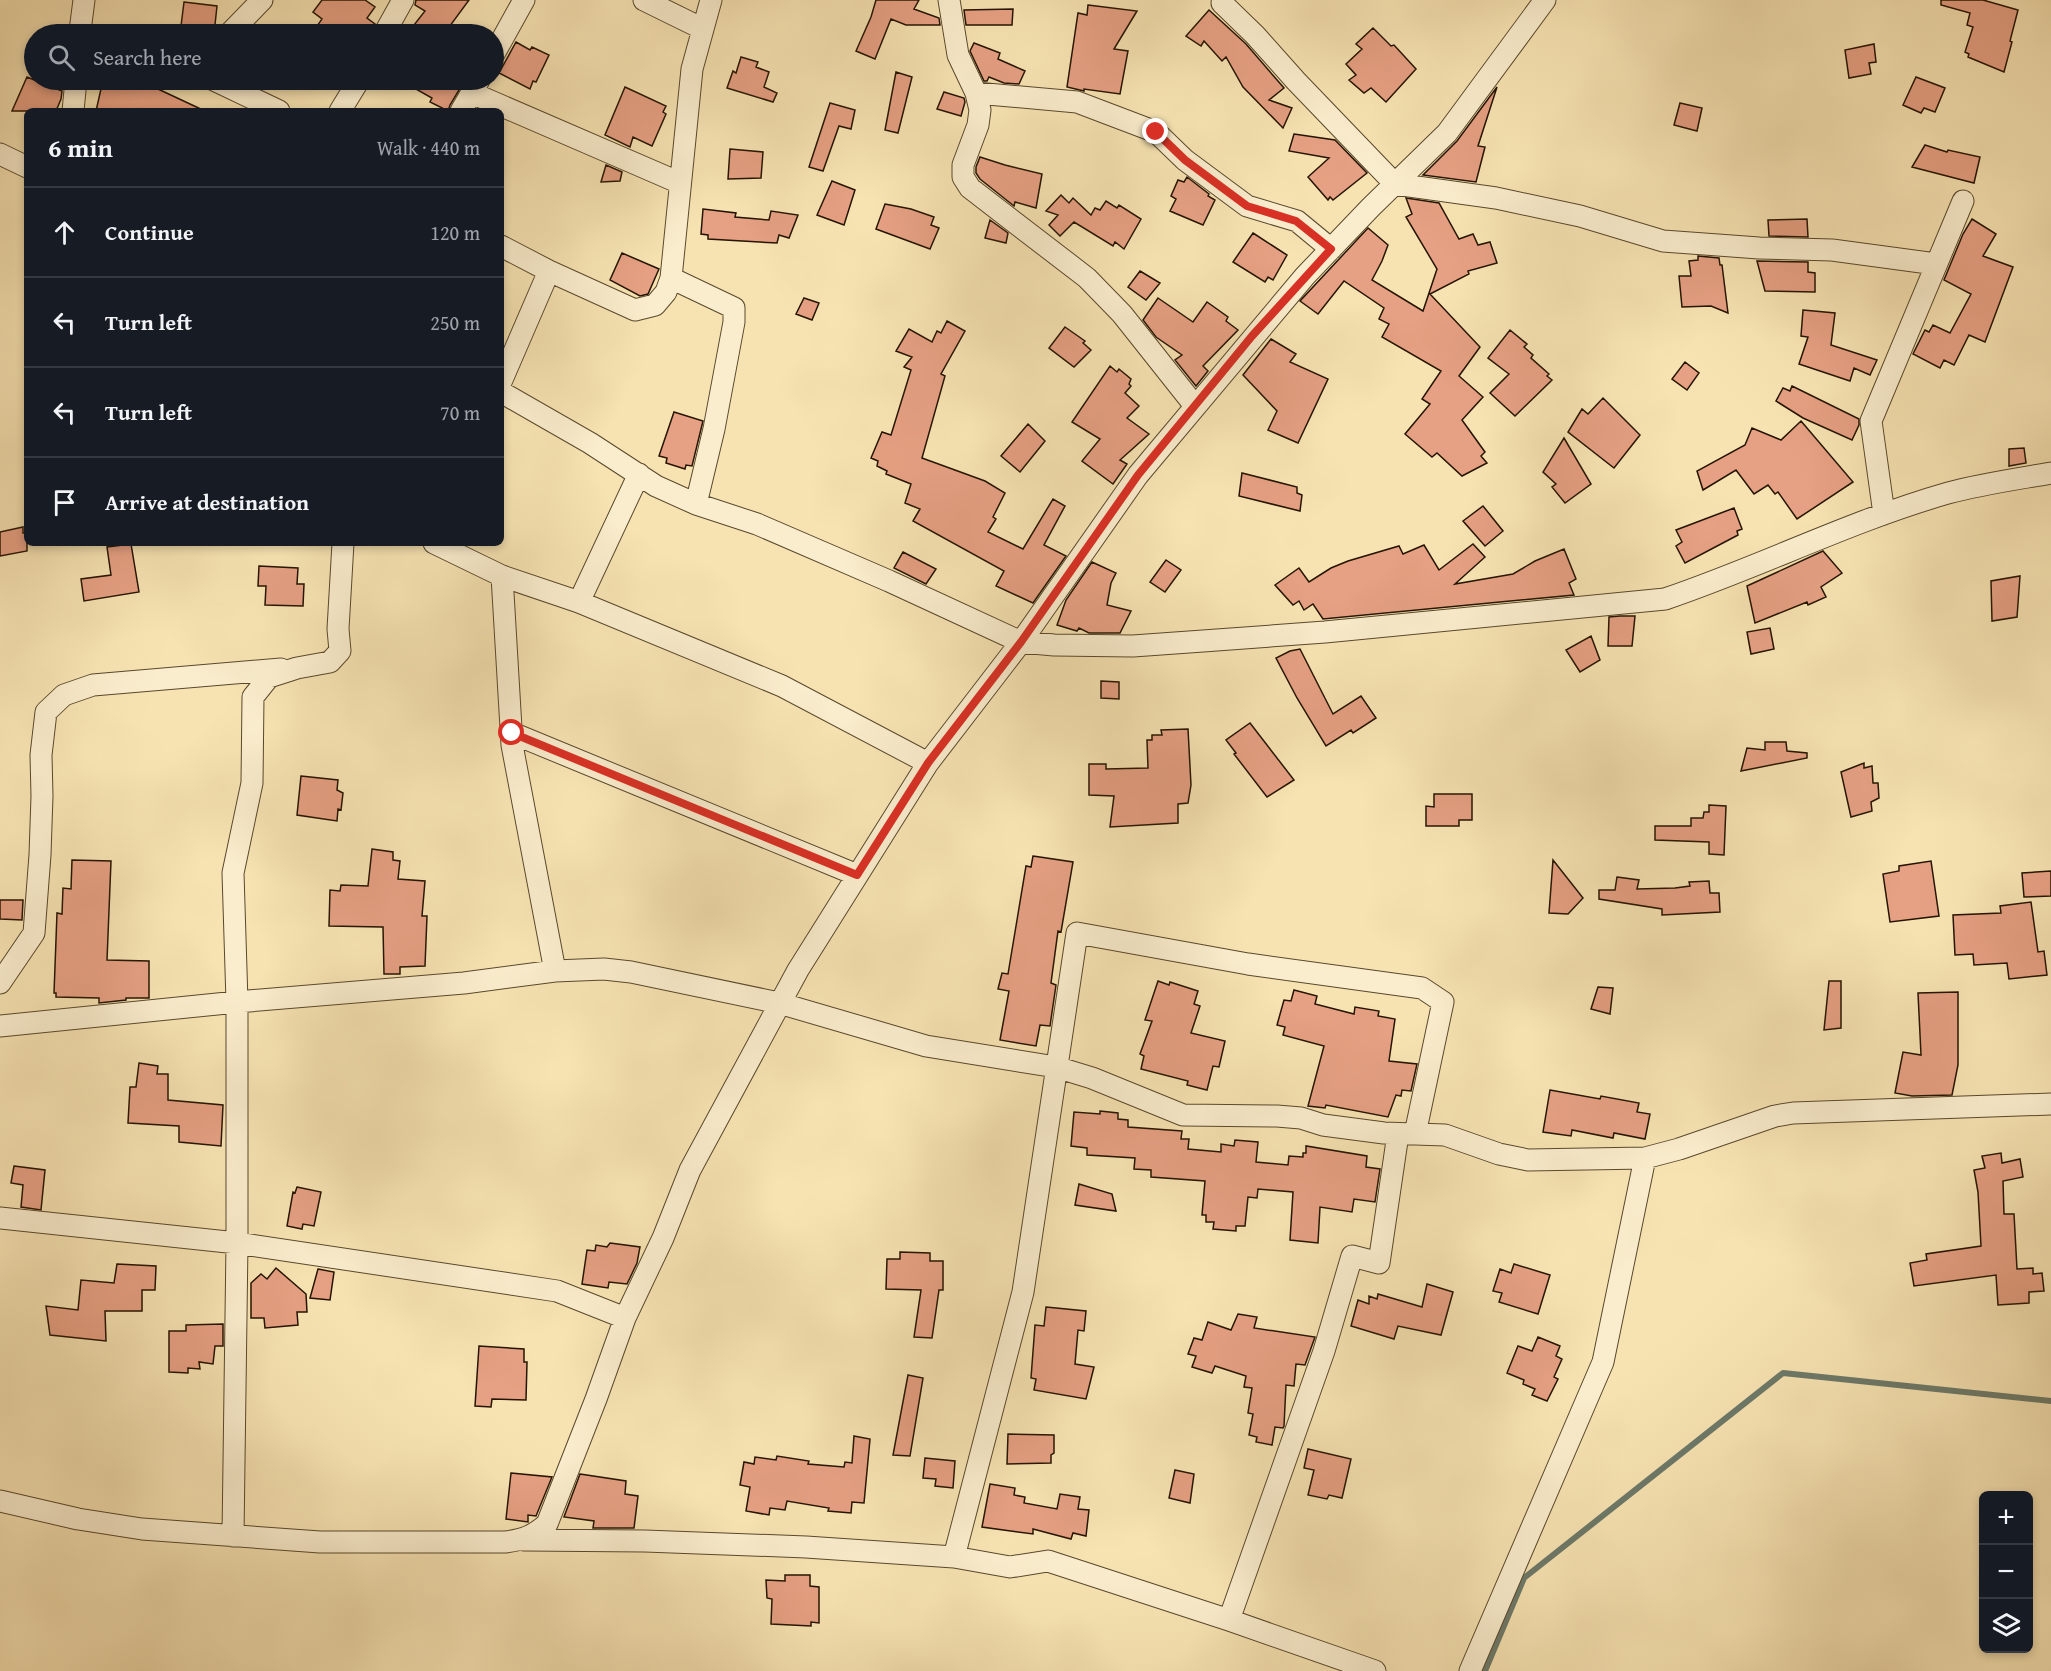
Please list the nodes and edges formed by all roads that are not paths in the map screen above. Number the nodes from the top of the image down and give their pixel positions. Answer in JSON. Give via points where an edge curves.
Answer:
{"nodes":[{"id":1,"x":84,"y":0,"type":"edge"},
{"id":2,"x":262,"y":0,"type":"edge"},
{"id":3,"x":403,"y":0,"type":"edge"},
{"id":4,"x":524,"y":0,"type":"edge"},
{"id":5,"x":644,"y":0,"type":"edge"},
{"id":6,"x":711,"y":0,"type":"edge"},
{"id":7,"x":949,"y":0,"type":"edge"},
{"id":8,"x":1545,"y":0,"type":"edge"},
{"id":9,"x":1222,"y":3,"type":"dead end"},
{"id":10,"x":83,"y":24,"type":"edge"},
{"id":11,"x":239,"y":24,"type":"edge"},
{"id":12,"x":390,"y":24,"type":"edge"},
{"id":13,"x":703,"y":29,"type":"junction"},
{"id":14,"x":504,"y":36,"type":"edge"},
{"id":15,"x":75,"y":90,"type":"edge"},
{"id":16,"x":237,"y":90,"type":"edge"},
{"id":17,"x":353,"y":90,"type":"edge"},
{"id":18,"x":976,"y":93,"type":"junction"},
{"id":19,"x":471,"y":95,"type":"edge"},
{"id":20,"x":73,"y":108,"type":"edge"},
{"id":21,"x":273,"y":108,"type":"edge"},
{"id":22,"x":342,"y":108,"type":"edge"},
{"id":23,"x":502,"y":108,"type":"edge"},
{"id":24,"x":504,"y":109,"type":"edge"},
{"id":25,"x":0,"y":154,"type":"edge"},
{"id":26,"x":24,"y":166,"type":"edge"},
{"id":27,"x":680,"y":183,"type":"junction"},
{"id":28,"x":1395,"y":184,"type":"junction"},
{"id":29,"x":1963,"y":201,"type":"dead end"},
{"id":30,"x":504,"y":248,"type":"edge"},
{"id":31,"x":1331,"y":249,"type":"junction"},
{"id":32,"x":1936,"y":264,"type":"junction"},
{"id":33,"x":549,"y":271,"type":"junction"},
{"id":34,"x":671,"y":278,"type":"junction"},
{"id":35,"x":504,"y":375,"type":"edge"},
{"id":36,"x":504,"y":394,"type":"edge"},
{"id":37,"x":1195,"y":406,"type":"junction"},
{"id":38,"x":2051,"y":472,"type":"edge"},
{"id":39,"x":639,"y":474,"type":"junction"},
{"id":40,"x":696,"y":504,"type":"junction"},
{"id":41,"x":1884,"y":514,"type":"junction"},
{"id":42,"x":343,"y":546,"type":"edge"},
{"id":43,"x":440,"y":546,"type":"edge"},
{"id":44,"x":502,"y":576,"type":"junction"},
{"id":45,"x":579,"y":602,"type":"junction"},
{"id":46,"x":1021,"y":642,"type":"junction"},
{"id":47,"x":297,"y":668,"type":"junction"},
{"id":48,"x":512,"y":733,"type":"junction"},
{"id":49,"x":928,"y":763,"type":"junction"},
{"id":50,"x":857,"y":875,"type":"junction"},
{"id":51,"x":555,"y":970,"type":"junction"},
{"id":52,"x":0,"y":983,"type":"edge"},
{"id":53,"x":237,"y":1002,"type":"junction"},
{"id":54,"x":779,"y":1003,"type":"junction"},
{"id":55,"x":0,"y":1026,"type":"edge"},
{"id":56,"x":1056,"y":1067,"type":"junction"},
{"id":57,"x":2051,"y":1104,"type":"edge"},
{"id":58,"x":1406,"y":1134,"type":"junction"},
{"id":59,"x":1645,"y":1158,"type":"junction"},
{"id":60,"x":0,"y":1218,"type":"edge"},
{"id":61,"x":237,"y":1243,"type":"junction"},
{"id":62,"x":625,"y":1318,"type":"junction"},
{"id":63,"x":0,"y":1501,"type":"edge"},
{"id":64,"x":233,"y":1536,"type":"junction"},
{"id":65,"x":523,"y":1540,"type":"junction"},
{"id":66,"x":954,"y":1557,"type":"junction"},
{"id":67,"x":1229,"y":1620,"type":"junction"},
{"id":68,"x":1375,"y":1671,"type":"edge"},
{"id":69,"x":1470,"y":1671,"type":"edge"}],
"edges":[{"from":1,"to":10,"type":"street"},
{"from":2,"to":11,"type":"street"},
{"from":3,"to":12,"type":"street"},
{"from":4,"to":14,"type":"street"},
{"from":5,"to":13,"type":"street"},
{"from":6,"to":13,"type":"street"},
{"from":7,"to":18,"type":"street","via":[[958,55]]},
{"from":8,"to":28,"type":"street","via":[[1447,133]]},
{"from":9,"to":28,"type":"street"},
{"from":13,"to":27,"type":"street","via":[[692,69]]},
{"from":15,"to":20,"type":"street"},
{"from":16,"to":21,"type":"street"},
{"from":17,"to":22,"type":"street"},
{"from":18,"to":31,"type":"street","via":[[1077,102],[1156,132],[1185,160],[1247,206],[1296,221]]},
{"from":18,"to":37,"type":"street","via":[[978,125],[963,165],[963,177],[970,188],[1087,278],[1122,314]]},
{"from":19,"to":23,"type":"street"},
{"from":24,"to":27,"type":"street"},
{"from":25,"to":26,"type":"street"},
{"from":27,"to":34,"type":"street"},
{"from":28,"to":31,"type":"street"},
{"from":28,"to":32,"type":"street","via":[[1496,198],[1580,216],[1663,241],[1832,250]]},
{"from":29,"to":32,"type":"street"},
{"from":30,"to":33,"type":"street"},
{"from":31,"to":37,"type":"street"},
{"from":32,"to":41,"type":"street","via":[[1871,421]]},
{"from":33,"to":34,"type":"street","via":[[635,310],[655,305]]},
{"from":33,"to":35,"type":"street"},
{"from":34,"to":40,"type":"street","via":[[734,308],[714,429]]},
{"from":36,"to":39,"type":"street"},
{"from":37,"to":46,"type":"street","via":[[1138,475]]},
{"from":38,"to":41,"type":"street","via":[[1949,493]]},
{"from":39,"to":40,"type":"street"},
{"from":39,"to":45,"type":"street"},
{"from":40,"to":46,"type":"street","via":[[757,524]]},
{"from":41,"to":46,"type":"street","via":[[1665,599],[1133,646]]},
{"from":42,"to":47,"type":"street","via":[[340,651],[330,662]]},
{"from":43,"to":44,"type":"street"},
{"from":44,"to":45,"type":"street"},
{"from":44,"to":48,"type":"street"},
{"from":45,"to":49,"type":"street","via":[[782,686]]},
{"from":46,"to":49,"type":"street"},
{"from":47,"to":52,"type":"street","via":[[93,685],[64,695],[46,712],[34,933]]},
{"from":47,"to":53,"type":"street","via":[[269,677],[253,697],[252,783],[233,873]]},
{"from":48,"to":50,"type":"street"},
{"from":48,"to":51,"type":"street"},
{"from":49,"to":50,"type":"street"},
{"from":50,"to":54,"type":"street"},
{"from":51,"to":53,"type":"street","via":[[464,983]]},
{"from":51,"to":54,"type":"street","via":[[631,972]]},
{"from":53,"to":55,"type":"street"},
{"from":53,"to":61,"type":"street"},
{"from":54,"to":56,"type":"street","via":[[926,1046]]},
{"from":54,"to":62,"type":"street","via":[[690,1170]]},
{"from":56,"to":58,"type":"street","via":[[1183,1115],[1301,1118],[1323,1125]]},
{"from":56,"to":58,"type":"street","via":[[1077,933],[1248,964],[1422,988],[1443,1002]]},
{"from":56,"to":66,"type":"street","via":[[1023,1293]]},
{"from":57,"to":59,"type":"street","via":[[1793,1113]]},
{"from":58,"to":59,"type":"street","via":[[1445,1135],[1528,1160]]},
{"from":58,"to":67,"type":"street","via":[[1379,1263],[1352,1256],[1324,1351]]},
{"from":59,"to":69,"type":"street","via":[[1603,1362]]},
{"from":60,"to":61,"type":"street"},
{"from":61,"to":62,"type":"street","via":[[557,1291]]},
{"from":61,"to":64,"type":"street"},
{"from":62,"to":65,"type":"street","via":[[547,1524]]},
{"from":63,"to":64,"type":"street","via":[[142,1530]]},
{"from":64,"to":65,"type":"street","via":[[320,1542]]},
{"from":65,"to":66,"type":"street","via":[[806,1547]]},
{"from":66,"to":67,"type":"street","via":[[1010,1567],[1048,1562]]},
{"from":67,"to":68,"type":"street"}]}
